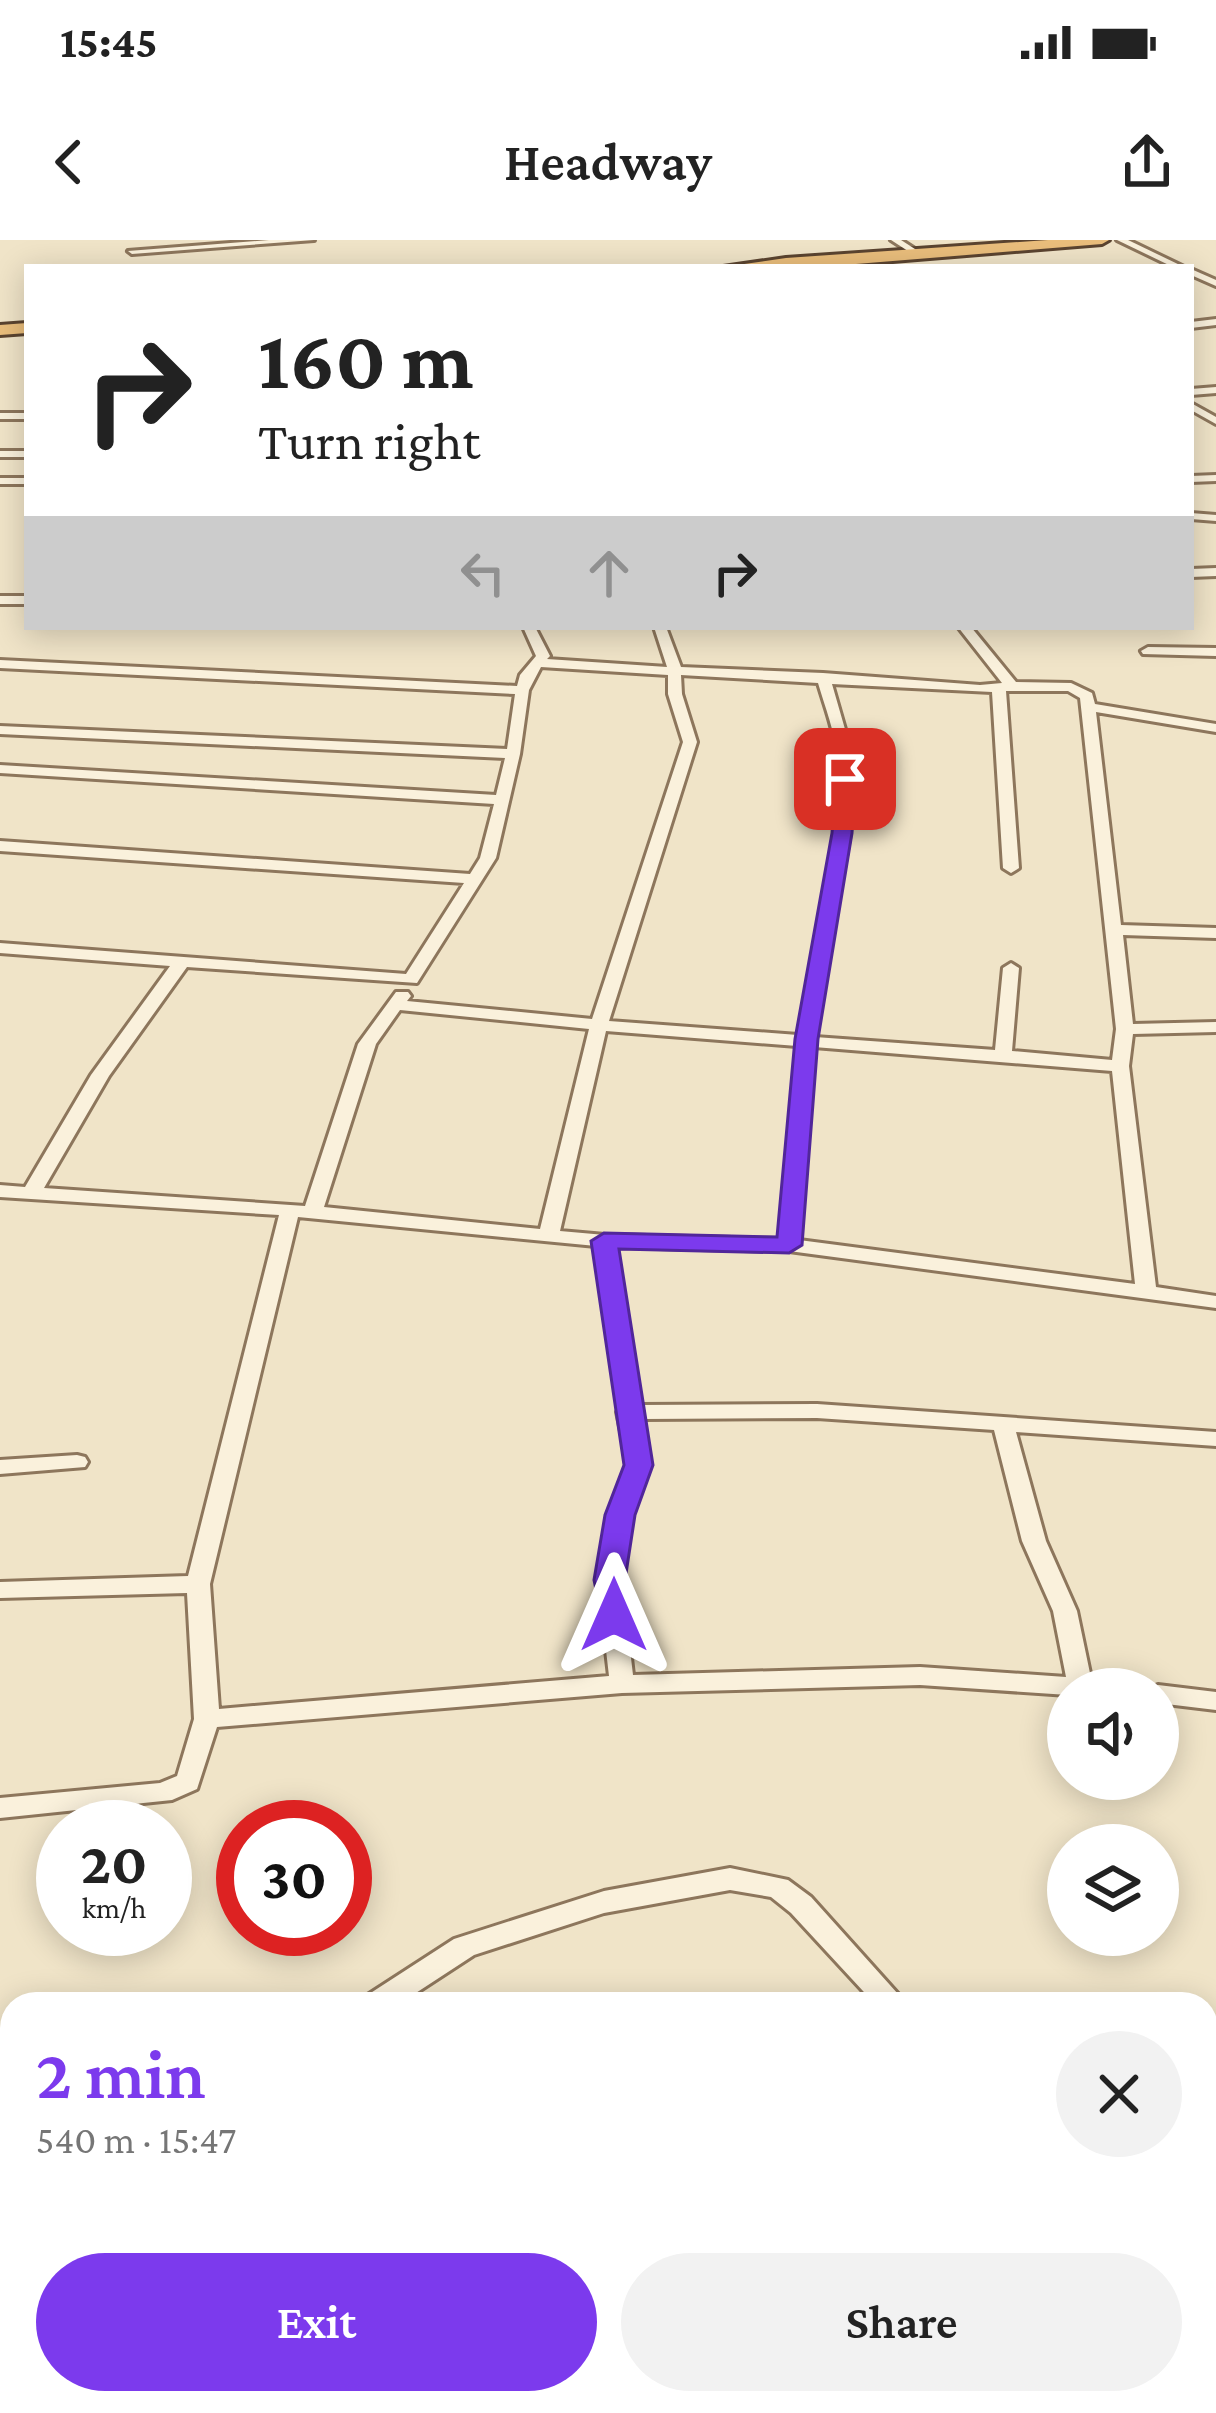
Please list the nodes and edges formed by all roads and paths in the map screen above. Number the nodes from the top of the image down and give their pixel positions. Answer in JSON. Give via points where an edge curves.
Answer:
{"nodes":[{"id":1,"x":127,"y":240,"type":"edge"},
{"id":2,"x":310,"y":240,"type":"edge"},
{"id":3,"x":895,"y":240,"type":"edge"},
{"id":4,"x":1053,"y":240,"type":"edge"},
{"id":5,"x":1102,"y":240,"type":"edge"},
{"id":6,"x":1120,"y":240,"type":"edge"},
{"id":7,"x":132,"y":251,"type":"junction"},
{"id":8,"x":914,"y":251,"type":"junction"},
{"id":9,"x":137,"y":264,"type":"edge"},
{"id":10,"x":764,"y":264,"type":"edge"},
{"id":11,"x":802,"y":264,"type":"edge"},
{"id":12,"x":1173,"y":264,"type":"edge"},
{"id":13,"x":531,"y":630,"type":"edge"},
{"id":14,"x":661,"y":630,"type":"edge"},
{"id":15,"x":966,"y":630,"type":"edge"},
{"id":16,"x":1148,"y":651,"type":"dead end"},
{"id":17,"x":1216,"y":652,"type":"edge"},
{"id":18,"x":539,"y":662,"type":"junction"},
{"id":19,"x":1,"y":667,"type":"edge"},
{"id":20,"x":674,"y":667,"type":"junction"},
{"id":21,"x":823,"y":677,"type":"junction"},
{"id":22,"x":1006,"y":687,"type":"junction"},
{"id":23,"x":522,"y":690,"type":"junction"},
{"id":24,"x":1088,"y":707,"type":"junction"},
{"id":25,"x":1216,"y":728,"type":"edge"},
{"id":26,"x":0,"y":730,"type":"edge"},
{"id":27,"x":513,"y":754,"type":"junction"},
{"id":28,"x":0,"y":770,"type":"edge"},
{"id":29,"x":502,"y":800,"type":"junction"},
{"id":30,"x":0,"y":846,"type":"edge"},
{"id":31,"x":1011,"y":868,"type":"dead end"},
{"id":32,"x":476,"y":878,"type":"junction"},
{"id":33,"x":1114,"y":929,"type":"junction"},
{"id":34,"x":1216,"y":933,"type":"edge"},
{"id":35,"x":0,"y":948,"type":"edge"},
{"id":36,"x":181,"y":962,"type":"junction"},
{"id":37,"x":1011,"y":968,"type":"dead end"},
{"id":38,"x":411,"y":980,"type":"junction"},
{"id":39,"x":398,"y":1005,"type":"junction"},
{"id":40,"x":1216,"y":1027,"type":"edge"},
{"id":41,"x":598,"y":1028,"type":"junction"},
{"id":42,"x":1125,"y":1029,"type":"junction"},
{"id":43,"x":806,"y":1039,"type":"junction"},
{"id":44,"x":1004,"y":1055,"type":"junction"},
{"id":45,"x":1120,"y":1066,"type":"junction"},
{"id":46,"x":0,"y":1191,"type":"edge"},
{"id":47,"x":32,"y":1193,"type":"junction"},
{"id":48,"x":302,"y":1211,"type":"junction"},
{"id":49,"x":549,"y":1233,"type":"junction"},
{"id":50,"x":604,"y":1241,"type":"junction"},
{"id":51,"x":789,"y":1245,"type":"junction"},
{"id":52,"x":1146,"y":1292,"type":"junction"},
{"id":53,"x":1216,"y":1302,"type":"edge"},
{"id":54,"x":628,"y":1412,"type":"junction"},
{"id":55,"x":1003,"y":1423,"type":"junction"},
{"id":56,"x":1216,"y":1439,"type":"edge"},
{"id":57,"x":77,"y":1462,"type":"dead end"},
{"id":58,"x":0,"y":1467,"type":"edge"},
{"id":59,"x":198,"y":1584,"type":"junction"},
{"id":60,"x":0,"y":1590,"type":"edge"},
{"id":61,"x":1077,"y":1668,"type":"edge"},
{"id":62,"x":1047,"y":1682,"type":"edge"},
{"id":63,"x":622,"y":1684,"type":"junction"},
{"id":64,"x":1179,"y":1697,"type":"edge"},
{"id":65,"x":1216,"y":1701,"type":"edge"},
{"id":66,"x":207,"y":1719,"type":"junction"},
{"id":67,"x":0,"y":1808,"type":"edge"},
{"id":68,"x":395,"y":1992,"type":"edge"},
{"id":69,"x":882,"y":1992,"type":"edge"}],
"edges":[{"from":1,"to":7,"type":"street"},
{"from":2,"to":7,"type":"street"},
{"from":3,"to":8,"type":"street"},
{"from":4,"to":8,"type":"highway"},
{"from":5,"to":11,"type":"highway"},
{"from":6,"to":12,"type":"street"},
{"from":7,"to":9,"type":"street"},
{"from":8,"to":10,"type":"highway"},
{"from":13,"to":18,"type":"street","via":[[543,648]]},
{"from":14,"to":20,"type":"street"},
{"from":15,"to":22,"type":"street"},
{"from":16,"to":17,"type":"street"},
{"from":18,"to":20,"type":"street"},
{"from":18,"to":23,"type":"street"},
{"from":19,"to":23,"type":"street"},
{"from":20,"to":21,"type":"street"},
{"from":20,"to":41,"type":"street","via":[[690,742]]},
{"from":21,"to":22,"type":"street"},
{"from":21,"to":43,"type":"street","via":[[845,779]]},
{"from":22,"to":24,"type":"street","via":[[1071,687],[1083,690]]},
{"from":22,"to":31,"type":"street"},
{"from":23,"to":27,"type":"street"},
{"from":24,"to":25,"type":"street"},
{"from":24,"to":33,"type":"street"},
{"from":26,"to":27,"type":"street"},
{"from":27,"to":29,"type":"street"},
{"from":28,"to":29,"type":"street"},
{"from":29,"to":32,"type":"street"},
{"from":30,"to":32,"type":"street"},
{"from":32,"to":38,"type":"street"},
{"from":33,"to":34,"type":"street"},
{"from":33,"to":42,"type":"street"},
{"from":35,"to":36,"type":"street"},
{"from":36,"to":38,"type":"street"},
{"from":36,"to":47,"type":"street","via":[[100,1075]]},
{"from":37,"to":44,"type":"street"},
{"from":38,"to":39,"type":"street"},
{"from":39,"to":41,"type":"street"},
{"from":39,"to":48,"type":"street","via":[[367,1044]]},
{"from":40,"to":42,"type":"street"},
{"from":41,"to":43,"type":"street"},
{"from":41,"to":49,"type":"street"},
{"from":42,"to":45,"type":"street"},
{"from":43,"to":44,"type":"street"},
{"from":43,"to":51,"type":"street"},
{"from":44,"to":45,"type":"street"},
{"from":45,"to":52,"type":"street"},
{"from":46,"to":47,"type":"street"},
{"from":47,"to":48,"type":"street"},
{"from":48,"to":49,"type":"street"},
{"from":48,"to":59,"type":"street"},
{"from":49,"to":50,"type":"street"},
{"from":50,"to":51,"type":"street"},
{"from":50,"to":54,"type":"street"},
{"from":51,"to":52,"type":"street"},
{"from":52,"to":53,"type":"street"},
{"from":54,"to":55,"type":"street","via":[[817,1411]]},
{"from":54,"to":63,"type":"street","via":[[639,1465],[620,1515],[610,1580]]},
{"from":55,"to":56,"type":"street"},
{"from":55,"to":61,"type":"street"},
{"from":57,"to":58,"type":"street"},
{"from":59,"to":60,"type":"street"},
{"from":59,"to":66,"type":"street"},
{"from":62,"to":63,"type":"street","via":[[920,1676]]},
{"from":63,"to":66,"type":"street"},
{"from":64,"to":65,"type":"street"},
{"from":66,"to":67,"type":"street","via":[[188,1782],[164,1792]]},
{"from":68,"to":69,"type":"street","via":[[464,1947],[604,1901],[730,1879],[778,1888],[801,1905]]}]}
